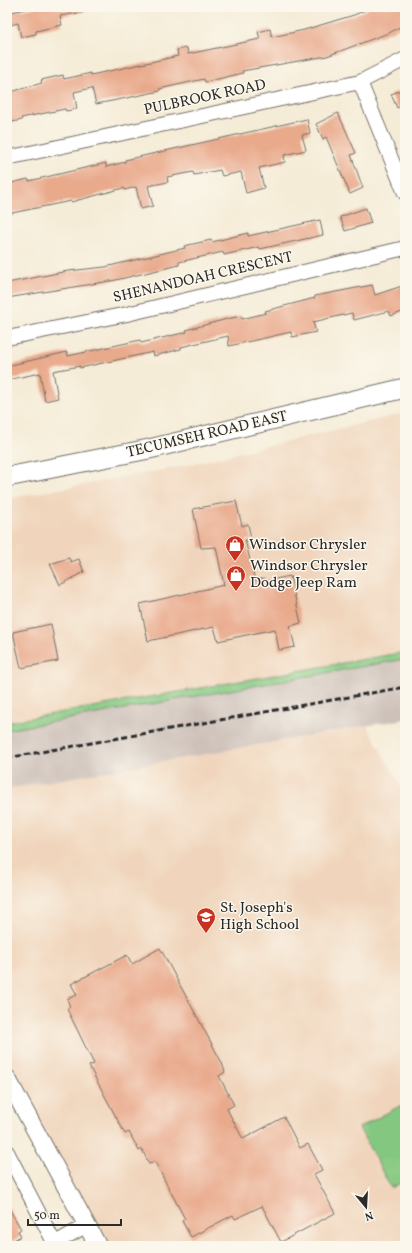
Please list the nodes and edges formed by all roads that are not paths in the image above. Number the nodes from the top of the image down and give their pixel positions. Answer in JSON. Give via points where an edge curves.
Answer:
{"nodes":[{"id":1,"x":405,"y":59,"type":"edge"},
{"id":2,"x":360,"y":82,"type":"junction"},
{"id":3,"x":7,"y":158,"type":"edge"},
{"id":4,"x":405,"y":193,"type":"edge"},
{"id":5,"x":405,"y":248,"type":"edge"},
{"id":6,"x":7,"y":338,"type":"edge"},
{"id":7,"x":405,"y":388,"type":"edge"},
{"id":8,"x":7,"y":477,"type":"edge"},
{"id":9,"x":7,"y":1078,"type":"edge"},
{"id":10,"x":7,"y":1152,"type":"edge"},
{"id":11,"x":87,"y":1225,"type":"junction"},
{"id":12,"x":54,"y":1245,"type":"edge"},
{"id":13,"x":98,"y":1246,"type":"edge"}],
"edges":[{"from":1,"to":2,"type":"street","name":"PULBROOK ROAD"},
{"from":2,"to":3,"type":"street","name":"PULBROOK ROAD"},
{"from":2,"to":4,"type":"street"},
{"from":5,"to":6,"type":"street","name":"SHENANDOAH CRESCENT","via":[[127,314]]},
{"from":7,"to":8,"type":"main road","name":"TECUMSEH ROAD EAST","via":[[149,449]]},
{"from":9,"to":11,"type":"street"},
{"from":10,"to":12,"type":"street"},
{"from":11,"to":12,"type":"street"},
{"from":11,"to":13,"type":"street"}]}
